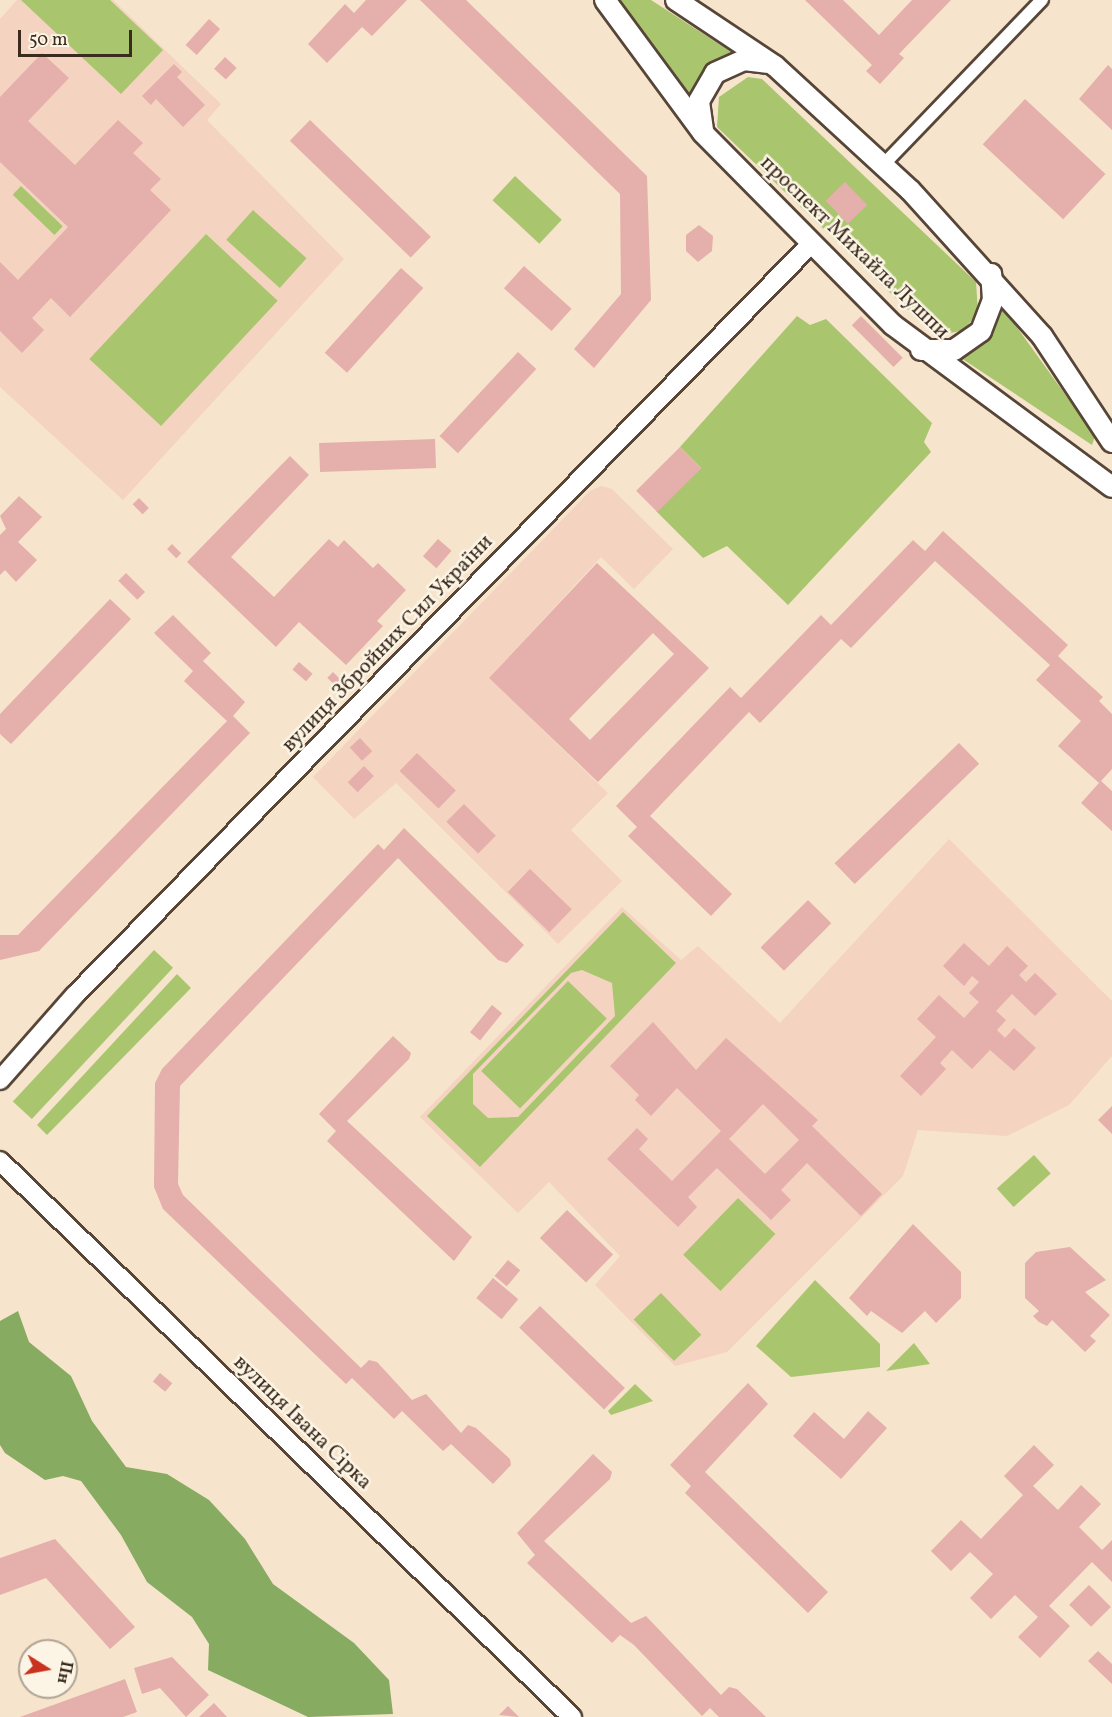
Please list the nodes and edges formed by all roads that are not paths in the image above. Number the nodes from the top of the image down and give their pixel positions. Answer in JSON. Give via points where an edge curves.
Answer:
{"nodes":[{"id":1,"x":605,"y":0,"type":"edge"},
{"id":2,"x":676,"y":0,"type":"edge"},
{"id":3,"x":1042,"y":0,"type":"edge"},
{"id":4,"x":775,"y":66,"type":"junction"},
{"id":5,"x":704,"y":133,"type":"junction"},
{"id":6,"x":884,"y":165,"type":"junction"},
{"id":7,"x":811,"y":244,"type":"junction"},
{"id":8,"x":991,"y":274,"type":"junction"},
{"id":9,"x":921,"y":350,"type":"junction"},
{"id":10,"x":1112,"y":442,"type":"edge"},
{"id":11,"x":1112,"y":487,"type":"edge"},
{"id":12,"x":0,"y":1080,"type":"edge"},
{"id":13,"x":0,"y":1161,"type":"edge"},
{"id":14,"x":572,"y":1717,"type":"edge"}],
"edges":[{"from":1,"to":5,"type":"main road","name":"проспект Михайла Лушпи"},
{"from":2,"to":4,"type":"main road"},
{"from":3,"to":6,"type":"street"},
{"from":4,"to":5,"type":"main road","via":[[744,60],[715,74],[699,101]]},
{"from":4,"to":6,"type":"main road"},
{"from":5,"to":7,"type":"main road","name":"проспект Михайла Лушпи"},
{"from":6,"to":8,"type":"main road"},
{"from":7,"to":9,"type":"main road","name":"проспект Михайла Лушпи"},
{"from":7,"to":12,"type":"street","name":"вулиця Збройних Сил України","via":[[75,995]]},
{"from":8,"to":9,"type":"main road","via":[[993,300],[981,331],[954,350]]},
{"from":8,"to":10,"type":"main road","via":[[1060,362]]},
{"from":9,"to":11,"type":"main road","name":"проспект Михайла Лушпи"},
{"from":13,"to":14,"type":"street","name":"вулиця Івана Сірка"}]}
